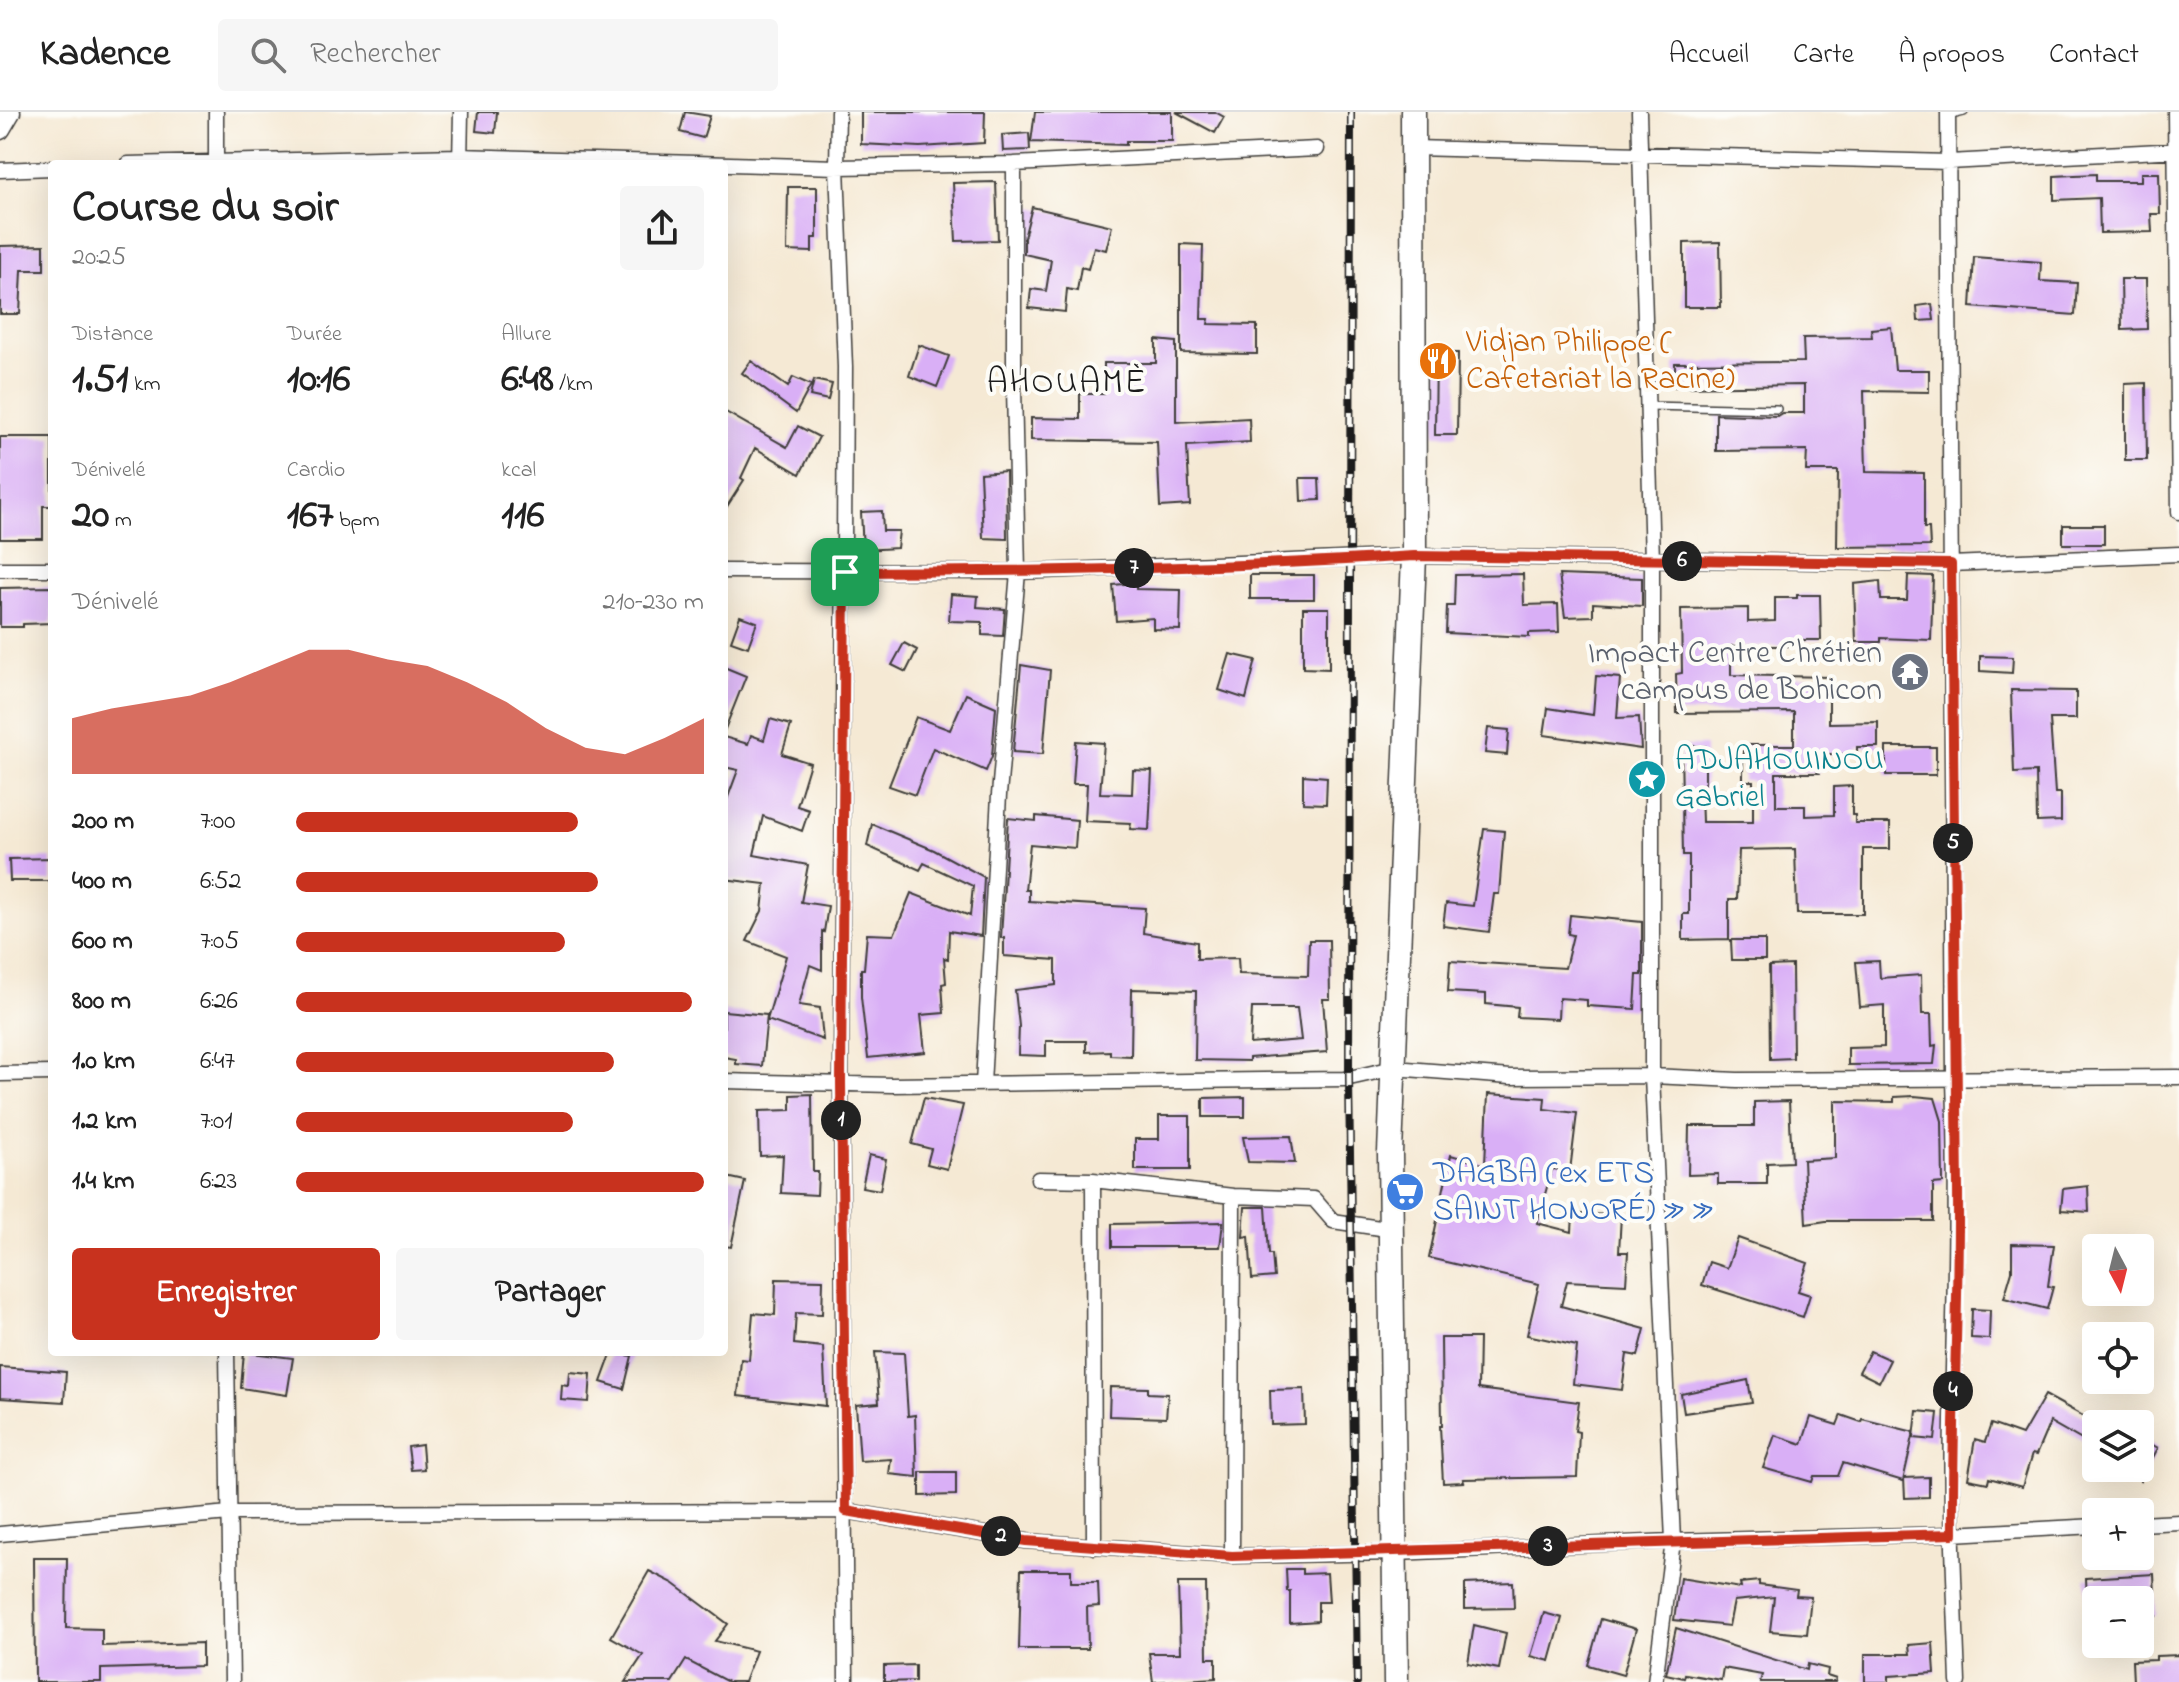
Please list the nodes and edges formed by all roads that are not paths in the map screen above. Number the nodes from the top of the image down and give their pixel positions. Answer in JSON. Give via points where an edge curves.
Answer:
{"nodes":[{"id":1,"x":10,"y":112,"type":"edge"},
{"id":2,"x":216,"y":112,"type":"edge"},
{"id":3,"x":461,"y":112,"type":"edge"},
{"id":4,"x":838,"y":112,"type":"edge"},
{"id":5,"x":1413,"y":112,"type":"edge"},
{"id":6,"x":1639,"y":112,"type":"edge"},
{"id":7,"x":1964,"y":112,"type":"edge"},
{"id":8,"x":2175,"y":112,"type":"edge"},
{"id":9,"x":1948,"y":114,"type":"edge"},
{"id":10,"x":0,"y":129,"type":"edge"},
{"id":11,"x":1414,"y":148,"type":"junction"},
{"id":12,"x":1317,"y":149,"type":"dead end"},
{"id":13,"x":2178,"y":150,"type":"edge"},
{"id":14,"x":1640,"y":153,"type":"junction"},
{"id":15,"x":216,"y":160,"type":"edge"},
{"id":16,"x":460,"y":160,"type":"edge"},
{"id":17,"x":1949,"y":162,"type":"junction"},
{"id":18,"x":1014,"y":164,"type":"junction"},
{"id":19,"x":728,"y":165,"type":"edge"},
{"id":20,"x":837,"y":167,"type":"junction"},
{"id":21,"x":48,"y":168,"type":"edge"},
{"id":22,"x":0,"y":170,"type":"edge"},
{"id":23,"x":1649,"y":406,"type":"junction"},
{"id":24,"x":1777,"y":409,"type":"dead end"},
{"id":25,"x":2179,"y":512,"type":"edge"},
{"id":26,"x":2179,"y":554,"type":"edge"},
{"id":27,"x":1414,"y":556,"type":"junction"},
{"id":28,"x":1652,"y":561,"type":"junction"},
{"id":29,"x":1951,"y":564,"type":"junction"},
{"id":30,"x":0,"y":569,"type":"edge"},
{"id":31,"x":48,"y":569,"type":"edge"},
{"id":32,"x":728,"y":571,"type":"edge"},
{"id":33,"x":845,"y":572,"type":"junction"},
{"id":34,"x":1018,"y":572,"type":"junction"},
{"id":35,"x":1394,"y":1068,"type":"junction"},
{"id":36,"x":48,"y":1073,"type":"edge"},
{"id":37,"x":0,"y":1074,"type":"edge"},
{"id":38,"x":1652,"y":1076,"type":"junction"},
{"id":39,"x":2179,"y":1077,"type":"edge"},
{"id":40,"x":1954,"y":1080,"type":"junction"},
{"id":41,"x":728,"y":1081,"type":"edge"},
{"id":42,"x":841,"y":1083,"type":"junction"},
{"id":43,"x":983,"y":1084,"type":"junction"},
{"id":44,"x":1038,"y":1179,"type":"dead end"},
{"id":45,"x":1093,"y":1180,"type":"junction"},
{"id":46,"x":1233,"y":1196,"type":"junction"},
{"id":47,"x":1393,"y":1230,"type":"junction"},
{"id":48,"x":227,"y":1356,"type":"edge"},
{"id":49,"x":846,"y":1511,"type":"junction"},
{"id":50,"x":229,"y":1513,"type":"junction"},
{"id":51,"x":2179,"y":1522,"type":"edge"},
{"id":52,"x":2154,"y":1523,"type":"edge"},
{"id":53,"x":2082,"y":1527,"type":"edge"},
{"id":54,"x":0,"y":1534,"type":"edge"},
{"id":55,"x":1953,"y":1534,"type":"junction"},
{"id":56,"x":1673,"y":1541,"type":"junction"},
{"id":57,"x":1094,"y":1547,"type":"junction"},
{"id":58,"x":1395,"y":1553,"type":"junction"},
{"id":59,"x":1232,"y":1556,"type":"junction"},
{"id":60,"x":232,"y":1682,"type":"edge"},
{"id":61,"x":846,"y":1682,"type":"edge"},
{"id":62,"x":1396,"y":1682,"type":"edge"},
{"id":63,"x":1655,"y":1682,"type":"edge"},
{"id":64,"x":1958,"y":1682,"type":"edge"}],
"edges":[{"from":1,"to":10,"type":"main road"},
{"from":2,"to":15,"type":"street"},
{"from":3,"to":16,"type":"street"},
{"from":4,"to":20,"type":"street"},
{"from":5,"to":11,"type":"highway"},
{"from":6,"to":14,"type":"street"},
{"from":7,"to":9,"type":"lane"},
{"from":8,"to":13,"type":"street"},
{"from":9,"to":17,"type":"street"},
{"from":11,"to":14,"type":"street"},
{"from":11,"to":27,"type":"highway"},
{"from":12,"to":18,"type":"street"},
{"from":13,"to":17,"type":"street"},
{"from":13,"to":25,"type":"street"},
{"from":14,"to":17,"type":"street"},
{"from":14,"to":23,"type":"street"},
{"from":17,"to":29,"type":"street"},
{"from":18,"to":20,"type":"street"},
{"from":18,"to":34,"type":"street"},
{"from":19,"to":20,"type":"street"},
{"from":20,"to":33,"type":"street","via":[[845,367]]},
{"from":21,"to":22,"type":"street"},
{"from":23,"to":24,"type":"lane"},
{"from":23,"to":28,"type":"street"},
{"from":26,"to":29,"type":"street"},
{"from":27,"to":28,"type":"street"},
{"from":27,"to":34,"type":"street"},
{"from":27,"to":35,"type":"highway"},
{"from":28,"to":29,"type":"street"},
{"from":28,"to":38,"type":"street"},
{"from":29,"to":40,"type":"street"},
{"from":30,"to":31,"type":"street"},
{"from":32,"to":33,"type":"street"},
{"from":33,"to":34,"type":"street"},
{"from":33,"to":42,"type":"street"},
{"from":34,"to":43,"type":"street"},
{"from":35,"to":38,"type":"street","via":[[1510,1077]]},
{"from":35,"to":43,"type":"street","via":[[1345,1079]]},
{"from":35,"to":47,"type":"highway"},
{"from":36,"to":37,"type":"street"},
{"from":38,"to":40,"type":"street"},
{"from":38,"to":56,"type":"street"},
{"from":39,"to":40,"type":"street"},
{"from":40,"to":55,"type":"street","via":[[1958,1190]]},
{"from":41,"to":42,"type":"street"},
{"from":42,"to":43,"type":"street"},
{"from":42,"to":49,"type":"street"},
{"from":44,"to":45,"type":"street"},
{"from":45,"to":46,"type":"street"},
{"from":45,"to":57,"type":"street"},
{"from":46,"to":47,"type":"street","via":[[1314,1199],[1333,1221]]},
{"from":46,"to":59,"type":"street"},
{"from":47,"to":58,"type":"highway"},
{"from":48,"to":50,"type":"street"},
{"from":49,"to":50,"type":"street"},
{"from":49,"to":57,"type":"street"},
{"from":49,"to":61,"type":"street"},
{"from":50,"to":54,"type":"street"},
{"from":50,"to":60,"type":"street"},
{"from":51,"to":52,"type":"street"},
{"from":53,"to":55,"type":"street"},
{"from":55,"to":56,"type":"street"},
{"from":55,"to":64,"type":"street"},
{"from":56,"to":58,"type":"street"},
{"from":56,"to":63,"type":"street"},
{"from":57,"to":59,"type":"street"},
{"from":58,"to":59,"type":"street"},
{"from":58,"to":62,"type":"highway"}]}
